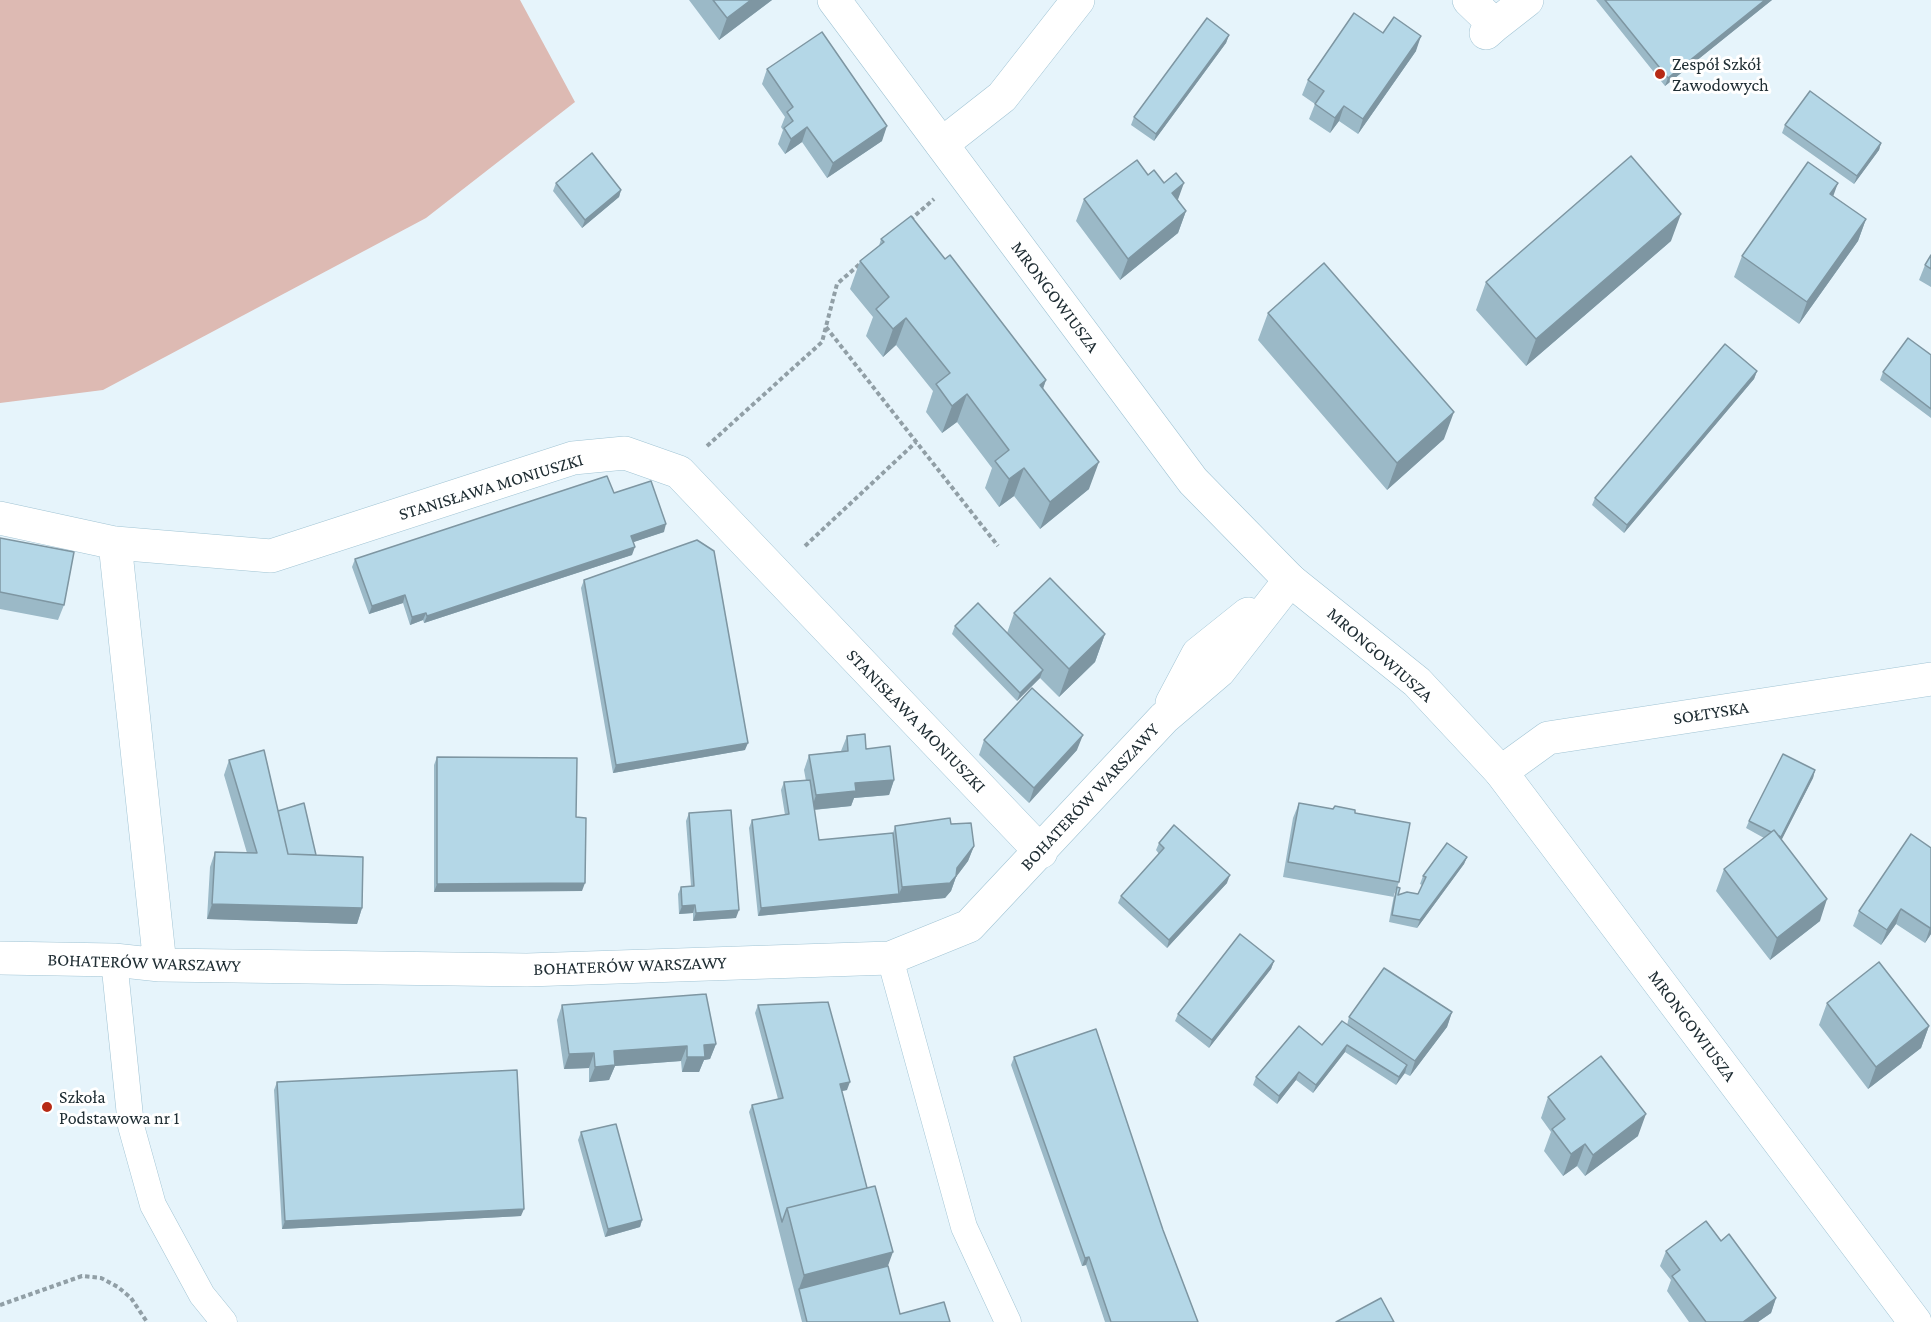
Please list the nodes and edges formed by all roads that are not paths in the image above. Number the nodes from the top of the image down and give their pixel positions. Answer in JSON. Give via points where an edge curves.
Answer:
{"nodes":[{"id":1,"x":834,"y":0,"type":"edge"},
{"id":2,"x":1078,"y":0,"type":"edge"},
{"id":3,"x":1469,"y":0,"type":"edge"},
{"id":4,"x":1527,"y":0,"type":"edge"},
{"id":5,"x":942,"y":144,"type":"junction"},
{"id":6,"x":0,"y":518,"type":"edge"},
{"id":7,"x":115,"y":543,"type":"junction"},
{"id":8,"x":1290,"y":579,"type":"junction"},
{"id":9,"x":1931,"y":679,"type":"edge"},
{"id":10,"x":1501,"y":772,"type":"junction"},
{"id":11,"x":1041,"y":852,"type":"junction"},
{"id":12,"x":0,"y":958,"type":"edge"},
{"id":13,"x":890,"y":958,"type":"junction"},
{"id":14,"x":114,"y":960,"type":"junction"},
{"id":15,"x":160,"y":965,"type":"junction"},
{"id":16,"x":224,"y":1322,"type":"edge"},
{"id":17,"x":1008,"y":1322,"type":"edge"},
{"id":18,"x":1915,"y":1322,"type":"edge"}],
"edges":[{"from":1,"to":5,"type":"street","name":"MRONGOWIUSZA"},
{"from":2,"to":5,"type":"street","via":[[1002,97]]},
{"from":3,"to":4,"type":"street","via":[[1490,29]]},
{"from":5,"to":8,"type":"street","name":"MRONGOWIUSZA","via":[[1193,482]]},
{"from":6,"to":7,"type":"street","name":"STANISŁAWA MONIUSZKI"},
{"from":7,"to":11,"type":"street","name":"STANISŁAWA MONIUSZKI","via":[[271,556],[573,458],[625,453],[679,472]]},
{"from":7,"to":15,"type":"street"},
{"from":8,"to":10,"type":"street","name":"MRONGOWIUSZA","via":[[1417,682]]},
{"from":8,"to":11,"type":"street","name":"BOHATERÓW WARSZAWY","via":[[1220,671],[1164,718]]},
{"from":9,"to":10,"type":"street","name":"SOŁTYSKA","via":[[1548,738]]},
{"from":10,"to":18,"type":"street","name":"MRONGOWIUSZA"},
{"from":11,"to":13,"type":"street","name":"BOHATERÓW WARSZAWY","via":[[969,926]]},
{"from":12,"to":14,"type":"street","name":"BOHATERÓW WARSZAWY"},
{"from":13,"to":15,"type":"street","name":"BOHATERÓW WARSZAWY","via":[[526,970]]},
{"from":13,"to":17,"type":"lane","via":[[964,1227]]},
{"from":14,"to":15,"type":"street","name":"BOHATERÓW WARSZAWY"},
{"from":14,"to":16,"type":"lane","via":[[131,1126],[153,1205],[202,1295]]}]}
